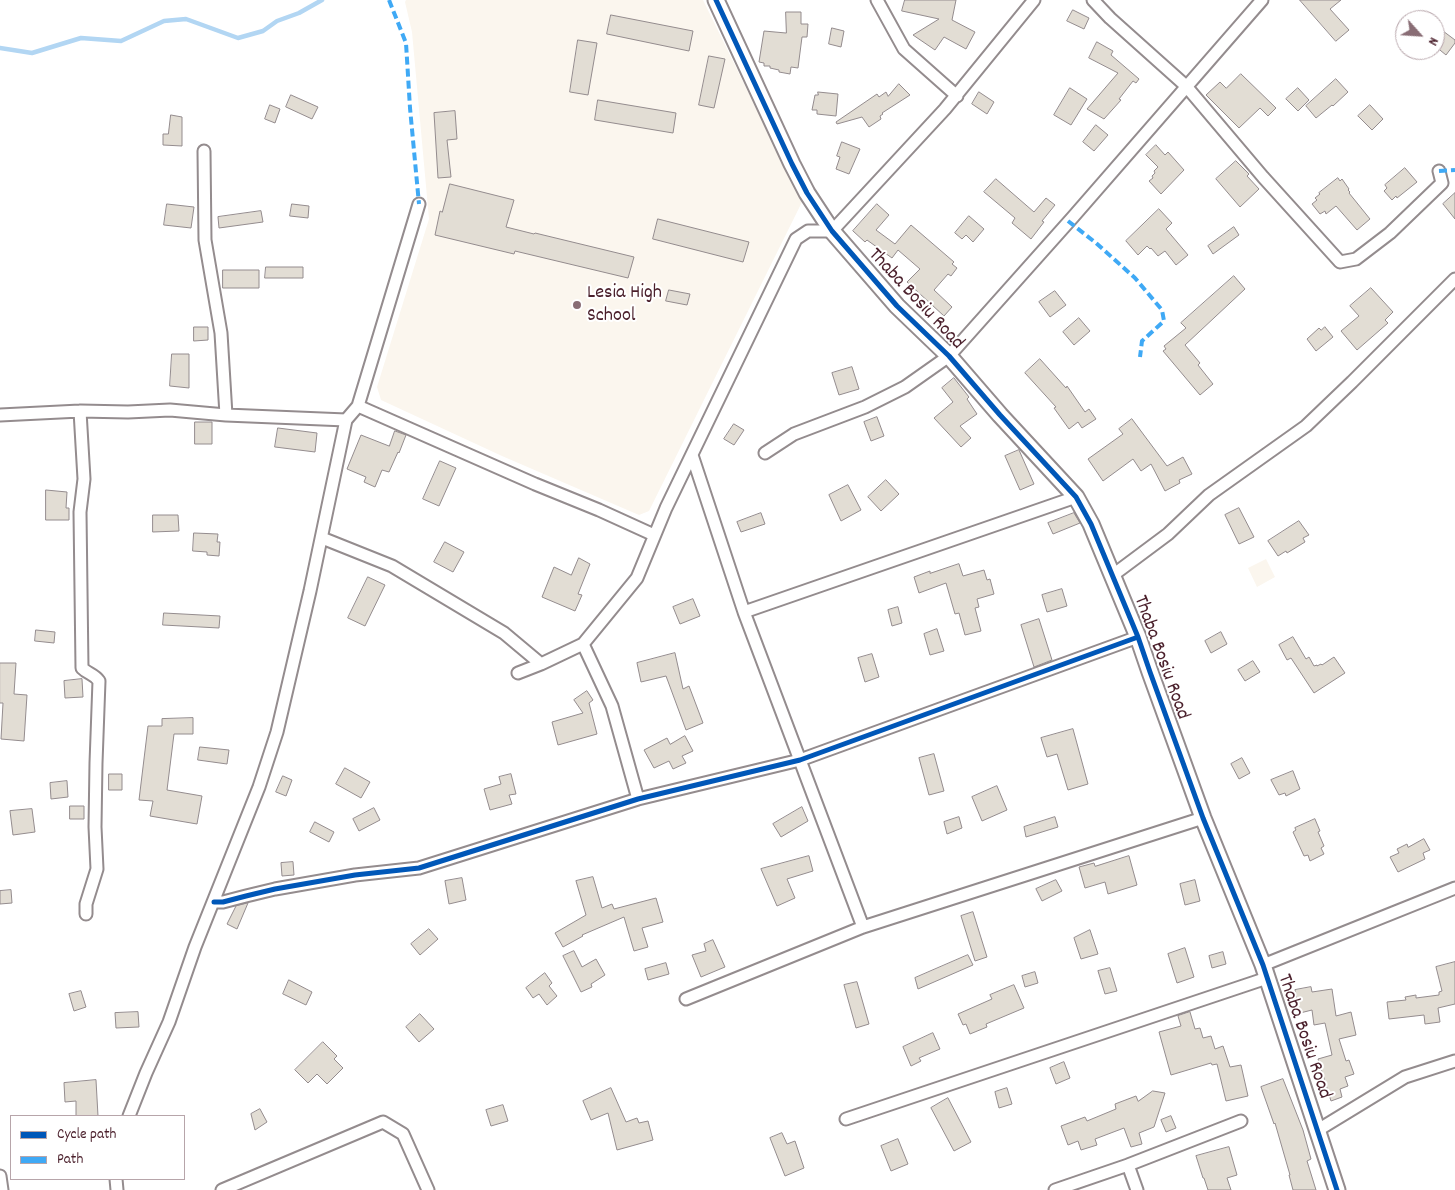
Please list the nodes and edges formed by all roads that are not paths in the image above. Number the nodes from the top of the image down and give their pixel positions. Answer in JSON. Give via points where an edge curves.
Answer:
{"nodes":[{"id":1,"x":716,"y":0,"type":"edge"},
{"id":2,"x":877,"y":0,"type":"edge"},
{"id":3,"x":1034,"y":0,"type":"edge"},
{"id":4,"x":1093,"y":0,"type":"edge"},
{"id":5,"x":1262,"y":0,"type":"edge"},
{"id":6,"x":1186,"y":86,"type":"junction"},
{"id":7,"x":957,"y":96,"type":"junction"},
{"id":8,"x":204,"y":151,"type":"dead end"},
{"id":9,"x":1439,"y":171,"type":"dead end"},
{"id":10,"x":420,"y":204,"type":"dead end"},
{"id":11,"x":832,"y":231,"type":"junction"},
{"id":12,"x":1455,"y":279,"type":"edge"},
{"id":13,"x":949,"y":356,"type":"junction"},
{"id":14,"x":358,"y":406,"type":"junction"},
{"id":15,"x":80,"y":411,"type":"junction"},
{"id":16,"x":0,"y":415,"type":"edge"},
{"id":17,"x":226,"y":415,"type":"junction"},
{"id":18,"x":346,"y":420,"type":"junction"},
{"id":19,"x":765,"y":453,"type":"dead end"},
{"id":20,"x":692,"y":455,"type":"junction"},
{"id":21,"x":1076,"y":497,"type":"junction"},
{"id":22,"x":654,"y":535,"type":"junction"},
{"id":23,"x":322,"y":538,"type":"junction"},
{"id":24,"x":1113,"y":575,"type":"junction"},
{"id":25,"x":744,"y":612,"type":"junction"},
{"id":26,"x":1138,"y":637,"type":"junction"},
{"id":27,"x":583,"y":644,"type":"junction"},
{"id":28,"x":541,"y":664,"type":"junction"},
{"id":29,"x":518,"y":673,"type":"dead end"},
{"id":30,"x":800,"y":760,"type":"junction"},
{"id":31,"x":638,"y":799,"type":"junction"},
{"id":32,"x":1203,"y":818,"type":"junction"},
{"id":33,"x":1455,"y":888,"type":"edge"},
{"id":34,"x":214,"y":902,"type":"junction"},
{"id":35,"x":86,"y":914,"type":"dead end"},
{"id":36,"x":863,"y":927,"type":"junction"},
{"id":37,"x":1265,"y":972,"type":"junction"},
{"id":38,"x":686,"y":999,"type":"dead end"},
{"id":39,"x":1455,"y":1061,"type":"edge"},
{"id":40,"x":129,"y":1115,"type":"edge"},
{"id":41,"x":846,"y":1119,"type":"dead end"},
{"id":42,"x":1241,"y":1121,"type":"dead end"},
{"id":43,"x":1318,"y":1130,"type":"junction"},
{"id":44,"x":1128,"y":1165,"type":"junction"},
{"id":45,"x":0,"y":1176,"type":"edge"},
{"id":46,"x":2,"y":1190,"type":"edge"},
{"id":47,"x":222,"y":1190,"type":"edge"},
{"id":48,"x":428,"y":1190,"type":"edge"},
{"id":49,"x":1055,"y":1190,"type":"edge"},
{"id":50,"x":1137,"y":1190,"type":"edge"},
{"id":51,"x":1337,"y":1190,"type":"edge"}],
"edges":[{"from":1,"to":11,"type":"street","name":"Thaba Bosiu Road","via":[[792,164]]},
{"from":2,"to":7,"type":"street","via":[[904,48]]},
{"from":3,"to":7,"type":"street"},
{"from":4,"to":6,"type":"street"},
{"from":5,"to":6,"type":"street"},
{"from":6,"to":9,"type":"street","via":[[1340,262],[1356,259],[1390,233],[1442,183]]},
{"from":6,"to":13,"type":"street"},
{"from":7,"to":11,"type":"street"},
{"from":8,"to":17,"type":"street","via":[[206,240],[221,333]]},
{"from":10,"to":14,"type":"street"},
{"from":11,"to":13,"type":"street","name":"Thaba Bosiu Road","via":[[897,306]]},
{"from":11,"to":20,"type":"street","via":[[808,231],[796,239]]},
{"from":12,"to":24,"type":"street","via":[[1306,426],[1209,495],[1168,534]]},
{"from":13,"to":19,"type":"street","via":[[905,387],[865,407],[794,434]]},
{"from":13,"to":21,"type":"street","name":"Thaba Bosiu Road"},
{"from":14,"to":18,"type":"street"},
{"from":14,"to":22,"type":"street"},
{"from":15,"to":16,"type":"street"},
{"from":15,"to":17,"type":"street","via":[[170,410]]},
{"from":15,"to":35,"type":"street","via":[[84,479],[80,512],[82,668],[99,681],[97,869]]},
{"from":17,"to":18,"type":"street"},
{"from":18,"to":23,"type":"street"},
{"from":20,"to":22,"type":"street"},
{"from":20,"to":25,"type":"street"},
{"from":21,"to":24,"type":"street","name":"Thaba Bosiu Road"},
{"from":21,"to":25,"type":"street"},
{"from":22,"to":27,"type":"street","via":[[637,578]]},
{"from":23,"to":28,"type":"street","via":[[392,566],[504,633]]},
{"from":23,"to":34,"type":"street","via":[[277,732]]},
{"from":24,"to":26,"type":"street","name":"Thaba Bosiu Road"},
{"from":25,"to":30,"type":"street"},
{"from":26,"to":30,"type":"street"},
{"from":26,"to":32,"type":"street","name":"Thaba Bosiu Road"},
{"from":27,"to":28,"type":"street"},
{"from":27,"to":31,"type":"street","via":[[612,706]]},
{"from":28,"to":29,"type":"street"},
{"from":30,"to":31,"type":"street"},
{"from":30,"to":36,"type":"street"},
{"from":31,"to":34,"type":"street","via":[[419,868],[355,875]]},
{"from":32,"to":36,"type":"street"},
{"from":32,"to":37,"type":"street","name":"Thaba Bosiu Road"},
{"from":33,"to":37,"type":"street"},
{"from":34,"to":40,"type":"street"},
{"from":36,"to":38,"type":"street"},
{"from":37,"to":41,"type":"street"},
{"from":37,"to":43,"type":"street","name":"Thaba Bosiu Road"},
{"from":39,"to":43,"type":"street","via":[[1406,1077]]},
{"from":42,"to":44,"type":"street"},
{"from":43,"to":51,"type":"street","name":"Thaba Bosiu Road"},
{"from":44,"to":49,"type":"street"},
{"from":44,"to":50,"type":"street"},
{"from":45,"to":46,"type":"street"},
{"from":47,"to":48,"type":"street","via":[[383,1122],[403,1134]]}]}
